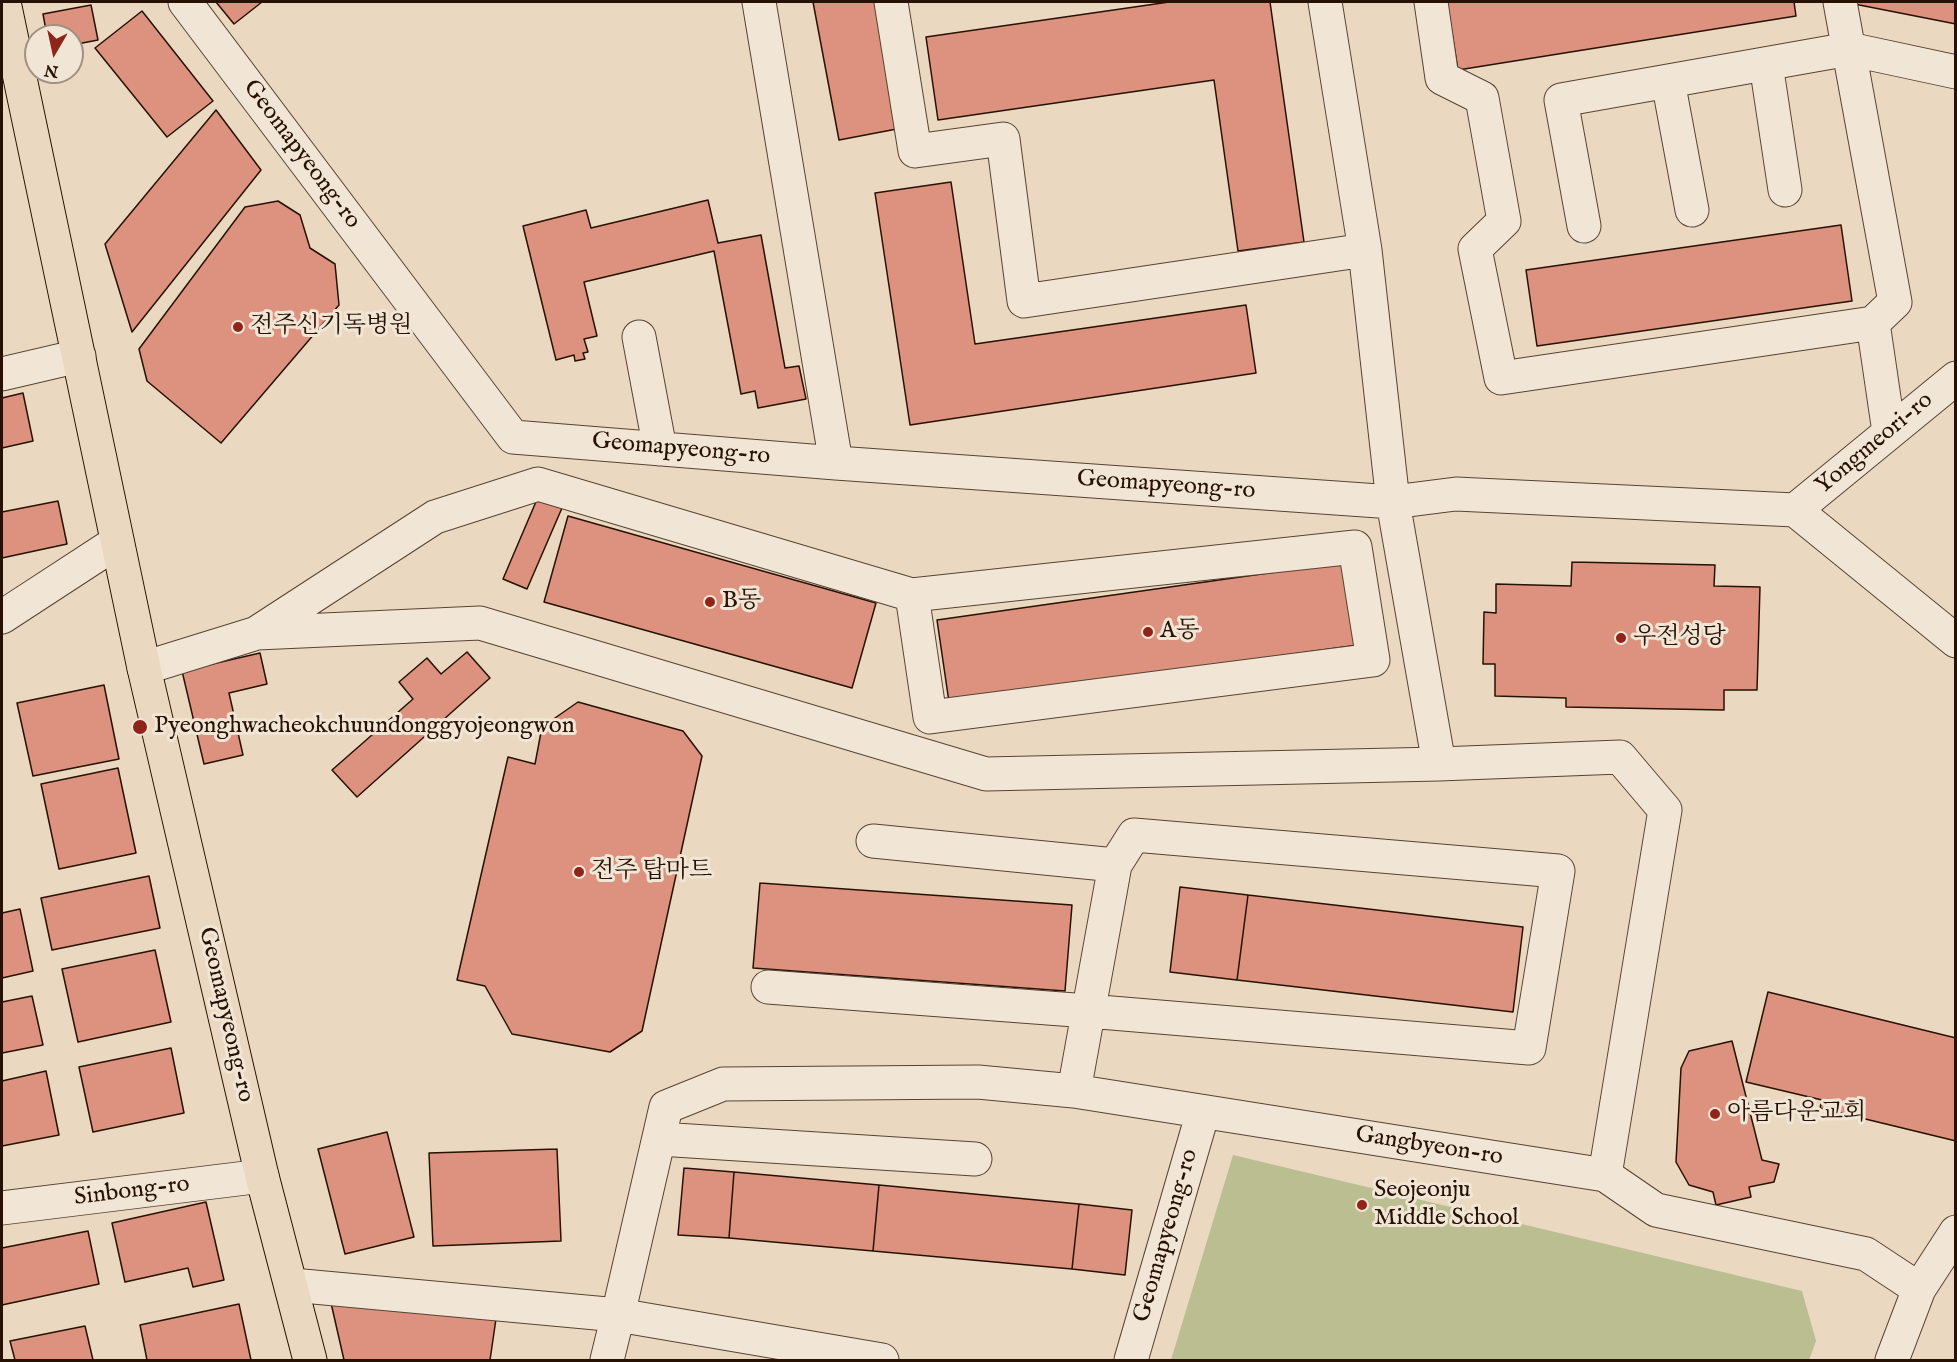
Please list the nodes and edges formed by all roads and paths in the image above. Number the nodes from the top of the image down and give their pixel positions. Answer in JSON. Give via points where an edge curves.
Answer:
{"nodes":[{"id":1,"x":4,"y":2,"type":"edge"},
{"id":2,"x":185,"y":2,"type":"edge"},
{"id":3,"x":759,"y":2,"type":"edge"},
{"id":4,"x":891,"y":2,"type":"edge"},
{"id":5,"x":1325,"y":2,"type":"edge"},
{"id":6,"x":1431,"y":2,"type":"edge"},
{"id":7,"x":1840,"y":2,"type":"edge"},
{"id":8,"x":1849,"y":49,"type":"junction"},
{"id":9,"x":1766,"y":63,"type":"junction"},
{"id":10,"x":1956,"y":72,"type":"edge"},
{"id":11,"x":1668,"y":81,"type":"junction"},
{"id":12,"x":1785,"y":190,"type":"dead end"},
{"id":13,"x":1692,"y":210,"type":"dead end"},
{"id":14,"x":1584,"y":226,"type":"dead end"},
{"id":15,"x":1365,"y":250,"type":"junction"},
{"id":16,"x":1873,"y":323,"type":"junction"},
{"id":17,"x":639,"y":337,"type":"dead end"},
{"id":18,"x":79,"y":356,"type":"junction"},
{"id":19,"x":2,"y":374,"type":"edge"},
{"id":20,"x":1956,"y":378,"type":"edge"},
{"id":21,"x":1889,"y":432,"type":"junction"},
{"id":22,"x":660,"y":448,"type":"junction"},
{"id":23,"x":836,"y":463,"type":"junction"},
{"id":24,"x":1394,"y":502,"type":"junction"},
{"id":25,"x":1795,"y":510,"type":"junction"},
{"id":26,"x":117,"y":542,"type":"junction"},
{"id":27,"x":912,"y":595,"type":"junction"},
{"id":28,"x":2,"y":616,"type":"edge"},
{"id":29,"x":256,"y":633,"type":"junction"},
{"id":30,"x":1956,"y":641,"type":"edge"},
{"id":31,"x":144,"y":668,"type":"junction"},
{"id":32,"x":1440,"y":764,"type":"junction"},
{"id":33,"x":873,"y":842,"type":"dead end"},
{"id":34,"x":1115,"y":865,"type":"junction"},
{"id":35,"x":768,"y":987,"type":"dead end"},
{"id":36,"x":1088,"y":1011,"type":"junction"},
{"id":37,"x":1074,"y":1091,"type":"junction"},
{"id":38,"x":1203,"y":1112,"type":"junction"},
{"id":39,"x":659,"y":1139,"type":"junction"},
{"id":40,"x":975,"y":1159,"type":"dead end"},
{"id":41,"x":1605,"y":1175,"type":"junction"},
{"id":42,"x":262,"y":1176,"type":"junction"},
{"id":43,"x":2,"y":1208,"type":"edge"},
{"id":44,"x":1956,"y":1232,"type":"edge"},
{"id":45,"x":292,"y":1285,"type":"junction"},
{"id":46,"x":1918,"y":1289,"type":"junction"},
{"id":47,"x":618,"y":1315,"type":"junction"},
{"id":48,"x":310,"y":1360,"type":"edge"},
{"id":49,"x":607,"y":1360,"type":"edge"},
{"id":50,"x":882,"y":1360,"type":"edge"},
{"id":51,"x":1131,"y":1360,"type":"edge"},
{"id":52,"x":1892,"y":1360,"type":"edge"}],
"edges":[{"from":1,"to":18,"type":"main road","name":"Geomapyeong-ro"},
{"from":2,"to":22,"type":"street","name":"Geomapyeong-ro","via":[[513,437]]},
{"from":3,"to":23,"type":"street"},
{"from":4,"to":15,"type":"street","via":[[915,151],[1003,139],[1024,301]]},
{"from":5,"to":15,"type":"street"},
{"from":6,"to":16,"type":"street","via":[[1442,78],[1482,98],[1504,221],[1475,249],[1501,378]]},
{"from":7,"to":8,"type":"street"},
{"from":8,"to":9,"type":"street"},
{"from":8,"to":10,"type":"street"},
{"from":8,"to":16,"type":"street","via":[[1895,302]]},
{"from":9,"to":11,"type":"street"},
{"from":9,"to":12,"type":"street"},
{"from":11,"to":13,"type":"street"},
{"from":11,"to":14,"type":"street","via":[[1561,100]]},
{"from":15,"to":24,"type":"street"},
{"from":16,"to":21,"type":"street"},
{"from":17,"to":22,"type":"street"},
{"from":18,"to":19,"type":"street"},
{"from":18,"to":26,"type":"main road","name":"Geomapyeong-ro"},
{"from":20,"to":21,"type":"street","name":"Yongmeori-ro"},
{"from":21,"to":25,"type":"street","name":"Yongmeori-ro"},
{"from":22,"to":23,"type":"street","name":"Geomapyeong-ro"},
{"from":23,"to":24,"type":"street","name":"Geomapyeong-ro"},
{"from":24,"to":25,"type":"street","name":"Geomapyeong-ro","via":[[1456,494]]},
{"from":24,"to":32,"type":"street"},
{"from":25,"to":30,"type":"street"},
{"from":26,"to":28,"type":"street"},
{"from":26,"to":31,"type":"main road","name":"Geomapyeong-ro"},
{"from":27,"to":27,"type":"street","via":[[1355,548],[1372,660],[930,717]]},
{"from":27,"to":29,"type":"street","via":[[538,484],[435,517]]},
{"from":29,"to":31,"type":"street"},
{"from":29,"to":32,"type":"street","via":[[480,623],[986,774]]},
{"from":31,"to":42,"type":"main road","name":"Geomapyeong-ro"},
{"from":32,"to":41,"type":"street","via":[[1620,757],[1665,810]]},
{"from":33,"to":34,"type":"street"},
{"from":34,"to":36,"type":"street"},
{"from":34,"to":36,"type":"street","via":[[1134,835],[1558,871],[1529,1048]]},
{"from":35,"to":36,"type":"street"},
{"from":36,"to":37,"type":"street"},
{"from":37,"to":38,"type":"street","name":"Gangbyeon-ro"},
{"from":37,"to":39,"type":"street","name":"Gangbyeon-ro","via":[[978,1082],[723,1084],[666,1107]]},
{"from":38,"to":41,"type":"street","name":"Gangbyeon-ro"},
{"from":38,"to":51,"type":"street","name":"Geomapyeong-ro"},
{"from":39,"to":40,"type":"street"},
{"from":39,"to":47,"type":"street"},
{"from":41,"to":46,"type":"street","name":"Gangbyeon-ro","via":[[1656,1210],[1866,1254]]},
{"from":42,"to":43,"type":"street","name":"Sinbong-ro"},
{"from":42,"to":45,"type":"main road","name":"Geomapyeong-ro"},
{"from":44,"to":46,"type":"street"},
{"from":45,"to":47,"type":"street"},
{"from":45,"to":48,"type":"main road","name":"Geomapyeong-ro"},
{"from":46,"to":52,"type":"street"},
{"from":47,"to":49,"type":"street"},
{"from":47,"to":50,"type":"street"}]}
